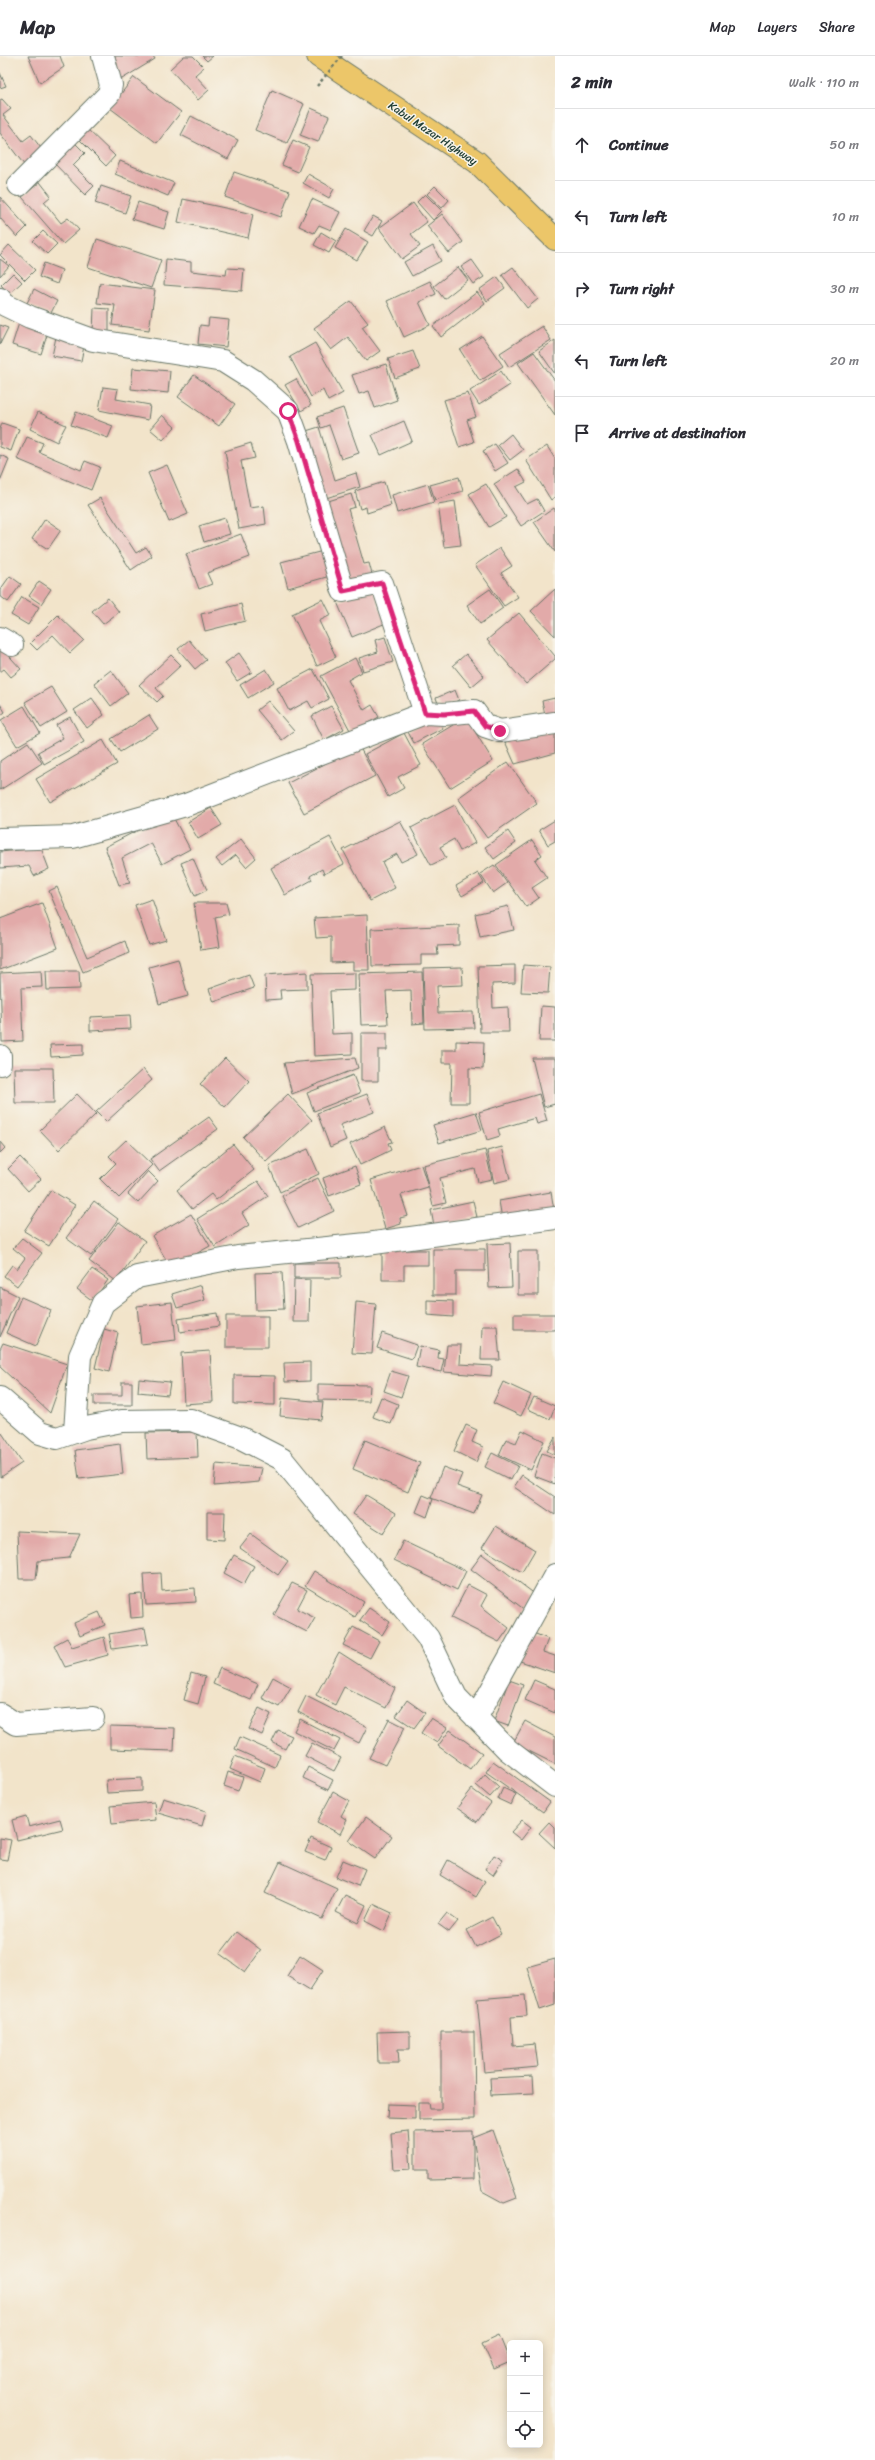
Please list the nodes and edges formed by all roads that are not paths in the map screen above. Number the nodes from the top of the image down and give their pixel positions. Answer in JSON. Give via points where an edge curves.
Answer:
{"nodes":[{"id":1,"x":102,"y":56,"type":"edge"},
{"id":2,"x":318,"y":56,"type":"edge"},
{"id":3,"x":19,"y":185,"type":"dead end"},
{"id":4,"x":555,"y":239,"type":"edge"},
{"id":5,"x":0,"y":299,"type":"edge"},
{"id":6,"x":425,"y":713,"type":"junction"},
{"id":7,"x":555,"y":723,"type":"edge"},
{"id":8,"x":0,"y":839,"type":"edge"},
{"id":9,"x":0,"y":1056,"type":"edge"},
{"id":10,"x":0,"y":1064,"type":"edge"},
{"id":11,"x":555,"y":1218,"type":"edge"},
{"id":12,"x":0,"y":1398,"type":"edge"},
{"id":13,"x":75,"y":1432,"type":"junction"},
{"id":14,"x":555,"y":1575,"type":"edge"},
{"id":15,"x":0,"y":1714,"type":"edge"},
{"id":16,"x":93,"y":1718,"type":"dead end"},
{"id":17,"x":476,"y":1718,"type":"junction"},
{"id":18,"x":555,"y":1786,"type":"edge"}],
"edges":[{"from":1,"to":3,"type":"street","via":[[111,85],[109,94]]},
{"from":2,"to":4,"type":"highway","name":"Kabul Mazar Highway","via":[[477,162]]},
{"from":5,"to":6,"type":"street","via":[[5,305],[30,317],[93,340],[223,361],[254,380],[288,411],[343,591],[382,583]]},
{"from":6,"to":7,"type":"street","via":[[474,711],[485,726],[500,731]]},
{"from":6,"to":8,"type":"street","via":[[186,805],[73,837]]},
{"from":9,"to":10,"type":"street"},
{"from":11,"to":13,"type":"street","via":[[367,1244],[238,1257],[137,1277],[103,1303],[80,1356]]},
{"from":12,"to":13,"type":"street","via":[[40,1433],[57,1438]]},
{"from":13,"to":17,"type":"street","via":[[122,1421],[191,1420],[241,1438],[282,1459],[428,1638],[456,1698]]},
{"from":14,"to":17,"type":"street"},
{"from":15,"to":16,"type":"street","via":[[16,1724]]},
{"from":17,"to":18,"type":"street","via":[[508,1750]]}]}
